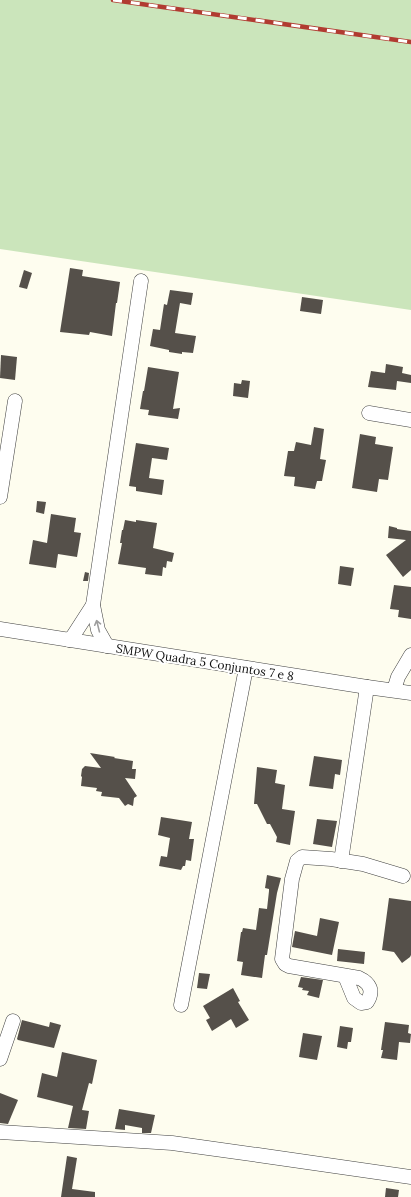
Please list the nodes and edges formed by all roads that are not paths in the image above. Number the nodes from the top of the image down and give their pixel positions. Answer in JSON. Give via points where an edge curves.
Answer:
{"nodes":[{"id":1,"x":141,"y":281,"type":"dead end"},
{"id":2,"x":15,"y":401,"type":"dead end"},
{"id":3,"x":369,"y":413,"type":"dead end"},
{"id":4,"x":411,"y":420,"type":"edge"},
{"id":5,"x":0,"y":497,"type":"edge"},
{"id":6,"x":93,"y":605,"type":"junction"},
{"id":7,"x":0,"y":629,"type":"edge"},
{"id":8,"x":69,"y":640,"type":"junction"},
{"id":9,"x":107,"y":646,"type":"junction"},
{"id":10,"x":411,"y":655,"type":"edge"},
{"id":11,"x":246,"y":668,"type":"junction"},
{"id":12,"x":367,"y":687,"type":"junction"},
{"id":13,"x":394,"y":690,"type":"junction"},
{"id":14,"x":411,"y":693,"type":"edge"},
{"id":15,"x":341,"y":861,"type":"junction"},
{"id":16,"x":403,"y":876,"type":"dead end"},
{"id":17,"x":345,"y":976,"type":"dead end"},
{"id":18,"x":180,"y":1005,"type":"dead end"},
{"id":19,"x":13,"y":1021,"type":"dead end"},
{"id":20,"x":0,"y":1059,"type":"edge"},
{"id":21,"x":0,"y":1132,"type":"edge"},
{"id":22,"x":411,"y":1177,"type":"edge"}],
"edges":[{"from":1,"to":6,"type":"street"},
{"from":2,"to":5,"type":"street"},
{"from":3,"to":4,"type":"street"},
{"from":6,"to":8,"type":"street"},
{"from":9,"to":6,"type":"street","one_way":true,"via":[[98,630]]},
{"from":7,"to":8,"type":"street","name":"SMPW Quadra 5 Conjuntos 7 e 8"},
{"from":8,"to":9,"type":"street","name":"SMPW Quadra 5 Conjuntos 7 e 8"},
{"from":9,"to":11,"type":"street","name":"SMPW Quadra 5 Conjuntos 7 e 8"},
{"from":10,"to":13,"type":"street","via":[[398,677]]},
{"from":11,"to":12,"type":"street","name":"SMPW Quadra 5 Conjuntos 7 e 8"},
{"from":11,"to":18,"type":"street"},
{"from":12,"to":13,"type":"street","name":"SMPW Quadra 5 Conjuntos 7 e 8"},
{"from":12,"to":15,"type":"street"},
{"from":13,"to":14,"type":"street","name":"SMPW Quadra 5 Conjuntos 7 e 8"},
{"from":15,"to":16,"type":"street","via":[[363,864]]},
{"from":15,"to":17,"type":"street","via":[[302,857],[297,860],[292,879],[282,959],[289,966]]},
{"from":19,"to":20,"type":"street"},
{"from":21,"to":22,"type":"street","via":[[172,1143]]}]}
